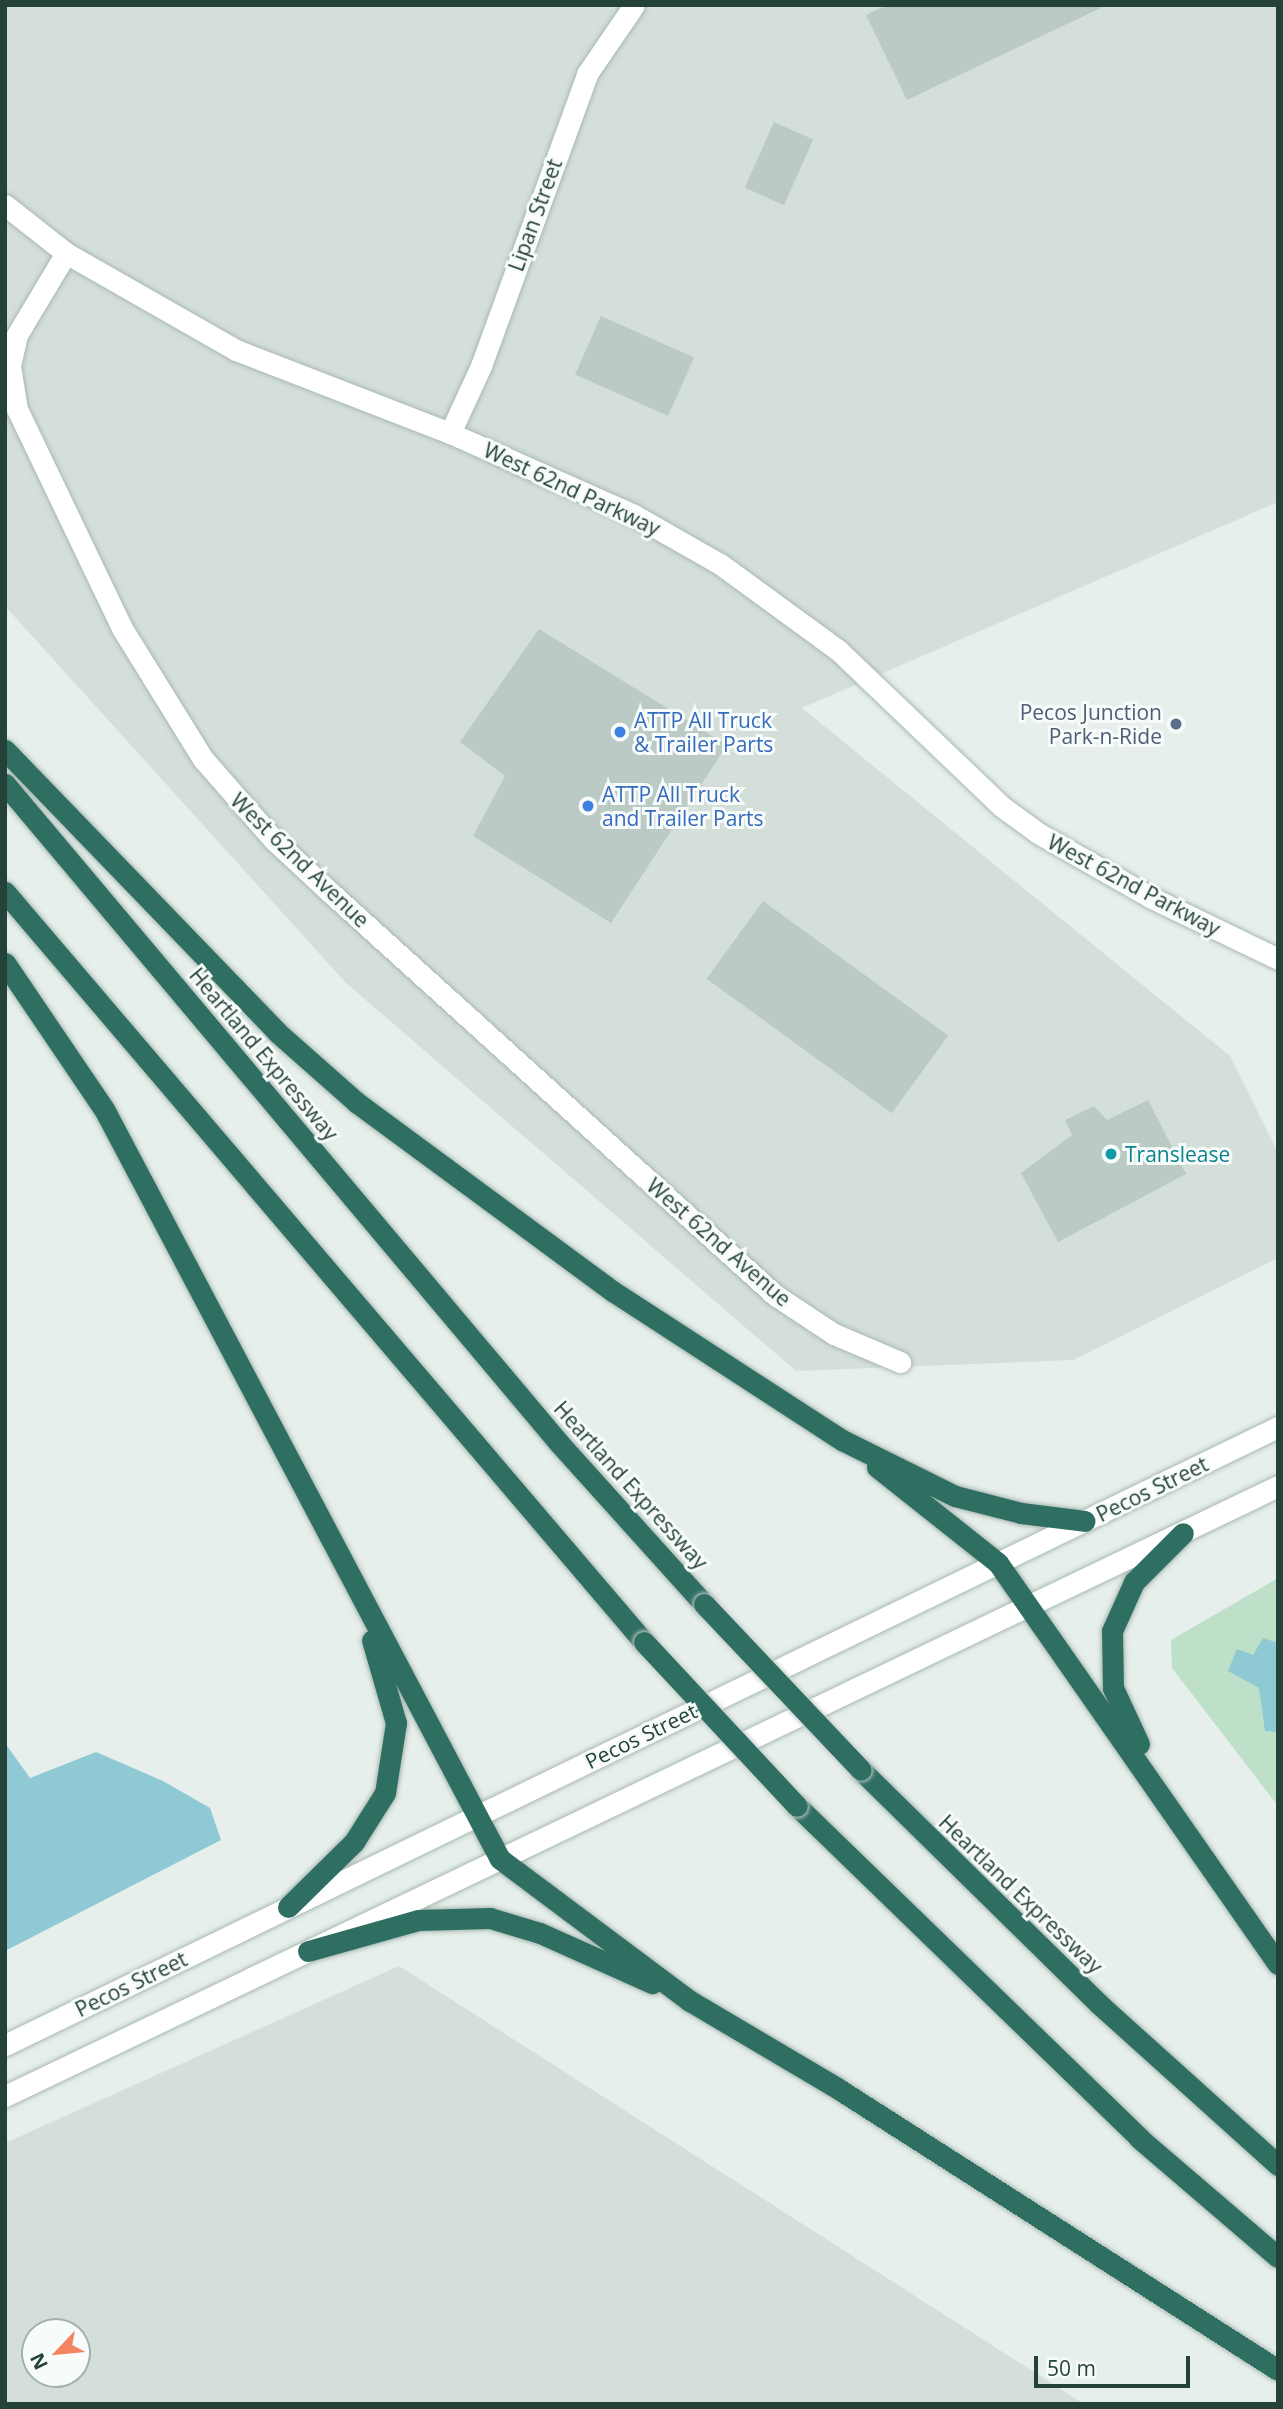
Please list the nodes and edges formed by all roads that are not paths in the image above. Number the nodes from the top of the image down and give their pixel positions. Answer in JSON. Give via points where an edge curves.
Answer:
{"nodes":[{"id":1,"x":634,"y":5,"type":"edge"},
{"id":2,"x":5,"y":205,"type":"edge"},
{"id":3,"x":66,"y":253,"type":"junction"},
{"id":4,"x":450,"y":433,"type":"junction"},
{"id":5,"x":5,"y":750,"type":"edge"},
{"id":6,"x":5,"y":784,"type":"edge"},
{"id":7,"x":5,"y":892,"type":"edge"},
{"id":8,"x":1278,"y":959,"type":"edge"},
{"id":9,"x":5,"y":963,"type":"edge"},
{"id":10,"x":900,"y":1362,"type":"dead end"},
{"id":11,"x":1278,"y":1427,"type":"edge"},
{"id":12,"x":842,"y":1440,"type":"junction"},
{"id":13,"x":1278,"y":1486,"type":"edge"},
{"id":14,"x":1085,"y":1521,"type":"junction"},
{"id":15,"x":1183,"y":1533,"type":"junction"},
{"id":16,"x":998,"y":1563,"type":"junction"},
{"id":17,"x":349,"y":1572,"type":"junction"},
{"id":18,"x":1031,"y":1606,"type":"junction"},
{"id":19,"x":1163,"y":1797,"type":"junction"},
{"id":20,"x":474,"y":1817,"type":"junction"},
{"id":21,"x":500,"y":1859,"type":"junction"},
{"id":22,"x":288,"y":1907,"type":"junction"},
{"id":23,"x":308,"y":1951,"type":"junction"},
{"id":24,"x":1278,"y":1964,"type":"edge"},
{"id":25,"x":690,"y":2001,"type":"junction"},
{"id":26,"x":5,"y":2045,"type":"edge"},
{"id":27,"x":5,"y":2096,"type":"edge"},
{"id":28,"x":1278,"y":2165,"type":"edge"},
{"id":29,"x":1278,"y":2257,"type":"edge"},
{"id":30,"x":1278,"y":2370,"type":"edge"}],
"edges":[{"from":1,"to":4,"type":"street","name":"Lipan Street","via":[[587,74],[481,366]]},
{"from":2,"to":3,"type":"street"},
{"from":3,"to":4,"type":"street","name":"West 62nd Parkway","via":[[236,350]]},
{"from":3,"to":10,"type":"street","name":"West 62nd Avenue","via":[[17,335],[10,366],[17,409],[123,630],[203,759],[274,840],[775,1295],[834,1334]]},
{"from":4,"to":8,"type":"street","name":"West 62nd Parkway","via":[[634,514],[720,564],[838,650],[976,782],[1038,833],[1150,897]]},
{"from":5,"to":12,"type":"highway","via":[[226,986],[356,1102],[675,1336]]},
{"from":6,"to":28,"type":"highway","name":"Heartland Expressway","bridge":true,"via":[[559,1443],[704,1604],[861,1770],[1098,2004]]},
{"from":7,"to":29,"type":"highway","bridge":true,"via":[[644,1642],[797,1806],[1079,2081]]},
{"from":9,"to":17,"type":"highway","via":[[104,1109]]},
{"from":11,"to":14,"type":"street","name":"Pecos Street"},
{"from":12,"to":14,"type":"highway","via":[[955,1496],[1021,1513]]},
{"from":12,"to":16,"type":"highway"},
{"from":13,"to":15,"type":"street"},
{"from":14,"to":16,"type":"street","name":"Pecos Street"},
{"from":15,"to":18,"type":"street"},
{"from":15,"to":19,"type":"highway","via":[[1125,1595],[1108,1657],[1112,1688]]},
{"from":16,"to":18,"type":"highway"},
{"from":16,"to":20,"type":"street","name":"Pecos Street"},
{"from":17,"to":20,"type":"highway"},
{"from":17,"to":22,"type":"highway","via":[[390,1694],[396,1723],[393,1764],[373,1818]]},
{"from":18,"to":19,"type":"highway"},
{"from":18,"to":21,"type":"street"},
{"from":19,"to":24,"type":"highway"},
{"from":20,"to":21,"type":"highway"},
{"from":20,"to":22,"type":"street","name":"Pecos Street"},
{"from":21,"to":23,"type":"street"},
{"from":21,"to":25,"type":"highway"},
{"from":22,"to":26,"type":"street","name":"Pecos Street"},
{"from":23,"to":25,"type":"highway","via":[[418,1920],[489,1918],[540,1933]]},
{"from":23,"to":27,"type":"street"},
{"from":25,"to":30,"type":"highway","via":[[837,2088]]}]}
